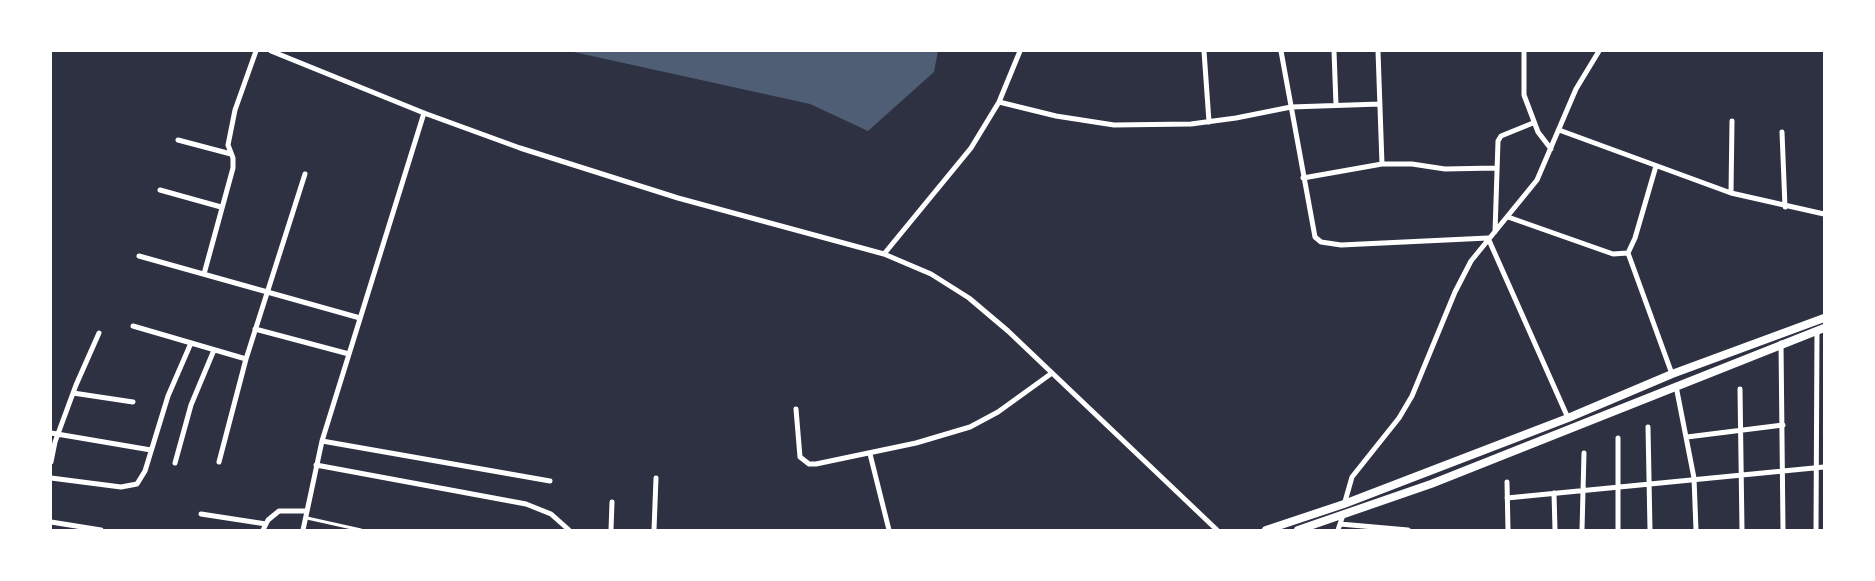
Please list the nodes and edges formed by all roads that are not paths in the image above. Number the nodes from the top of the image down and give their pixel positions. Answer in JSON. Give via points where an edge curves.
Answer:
{"nodes":[{"id":1,"x":256,"y":51,"type":"edge"},
{"id":2,"x":1020,"y":51,"type":"edge"},
{"id":3,"x":1204,"y":51,"type":"edge"},
{"id":4,"x":1281,"y":51,"type":"edge"},
{"id":5,"x":1334,"y":51,"type":"edge"},
{"id":6,"x":1378,"y":51,"type":"edge"},
{"id":7,"x":1524,"y":51,"type":"edge"},
{"id":8,"x":1599,"y":51,"type":"edge"},
{"id":9,"x":275,"y":52,"type":"edge"},
{"id":10,"x":999,"y":102,"type":"junction"},
{"id":11,"x":1380,"y":104,"type":"junction"},
{"id":12,"x":1336,"y":105,"type":"junction"},
{"id":13,"x":1291,"y":107,"type":"junction"},
{"id":14,"x":423,"y":113,"type":"junction"},
{"id":15,"x":1732,"y":121,"type":"dead end"},
{"id":16,"x":1209,"y":122,"type":"junction"},
{"id":17,"x":1533,"y":123,"type":"junction"},
{"id":18,"x":1559,"y":130,"type":"junction"},
{"id":19,"x":1782,"y":132,"type":"dead end"},
{"id":20,"x":178,"y":140,"type":"dead end"},
{"id":21,"x":1551,"y":149,"type":"junction"},
{"id":22,"x":231,"y":154,"type":"junction"},
{"id":23,"x":1382,"y":164,"type":"junction"},
{"id":24,"x":1656,"y":166,"type":"junction"},
{"id":25,"x":1496,"y":168,"type":"junction"},
{"id":26,"x":304,"y":174,"type":"dead end"},
{"id":27,"x":1303,"y":178,"type":"junction"},
{"id":28,"x":160,"y":190,"type":"dead end"},
{"id":29,"x":1731,"y":193,"type":"junction"},
{"id":30,"x":221,"y":207,"type":"junction"},
{"id":31,"x":1785,"y":207,"type":"junction"},
{"id":32,"x":1824,"y":214,"type":"edge"},
{"id":33,"x":1508,"y":217,"type":"junction"},
{"id":34,"x":1495,"y":232,"type":"junction"},
{"id":35,"x":1488,"y":238,"type":"junction"},
{"id":36,"x":1628,"y":253,"type":"junction"},
{"id":37,"x":884,"y":254,"type":"junction"},
{"id":38,"x":139,"y":256,"type":"dead end"},
{"id":39,"x":204,"y":274,"type":"junction"},
{"id":40,"x":266,"y":291,"type":"junction"},
{"id":41,"x":360,"y":318,"type":"junction"},
{"id":42,"x":1824,"y":318,"type":"edge"},
{"id":43,"x":133,"y":326,"type":"dead end"},
{"id":44,"x":255,"y":329,"type":"junction"},
{"id":45,"x":1820,"y":329,"type":"edge"},
{"id":46,"x":99,"y":333,"type":"dead end"},
{"id":47,"x":191,"y":343,"type":"junction"},
{"id":48,"x":1781,"y":344,"type":"junction"},
{"id":49,"x":214,"y":350,"type":"junction"},
{"id":50,"x":349,"y":354,"type":"junction"},
{"id":51,"x":246,"y":360,"type":"junction"},
{"id":52,"x":1052,"y":373,"type":"junction"},
{"id":53,"x":1672,"y":374,"type":"junction"},
{"id":54,"x":1676,"y":386,"type":"junction"},
{"id":55,"x":1740,"y":389,"type":"dead end"},
{"id":56,"x":73,"y":393,"type":"junction"},
{"id":57,"x":133,"y":402,"type":"dead end"},
{"id":58,"x":796,"y":409,"type":"dead end"},
{"id":59,"x":1568,"y":418,"type":"junction"},
{"id":60,"x":1783,"y":425,"type":"junction"},
{"id":61,"x":1648,"y":427,"type":"dead end"},
{"id":62,"x":1740,"y":430,"type":"junction"},
{"id":63,"x":51,"y":433,"type":"edge"},
{"id":64,"x":58,"y":434,"type":"junction"},
{"id":65,"x":1687,"y":437,"type":"junction"},
{"id":66,"x":1618,"y":438,"type":"dead end"},
{"id":67,"x":322,"y":441,"type":"junction"},
{"id":68,"x":150,"y":450,"type":"junction"},
{"id":69,"x":1584,"y":453,"type":"dead end"},
{"id":70,"x":870,"y":454,"type":"junction"},
{"id":71,"x":51,"y":462,"type":"edge"},
{"id":72,"x":219,"y":462,"type":"dead end"},
{"id":73,"x":175,"y":463,"type":"dead end"},
{"id":74,"x":316,"y":465,"type":"junction"},
{"id":75,"x":1817,"y":467,"type":"junction"},
{"id":76,"x":1824,"y":467,"type":"edge"},
{"id":77,"x":1784,"y":470,"type":"junction"},
{"id":78,"x":1740,"y":474,"type":"junction"},
{"id":79,"x":51,"y":478,"type":"edge"},
{"id":80,"x":656,"y":478,"type":"dead end"},
{"id":81,"x":1694,"y":478,"type":"junction"},
{"id":82,"x":550,"y":481,"type":"dead end"},
{"id":83,"x":1507,"y":482,"type":"dead end"},
{"id":84,"x":1649,"y":483,"type":"junction"},
{"id":85,"x":1618,"y":486,"type":"junction"},
{"id":86,"x":1583,"y":490,"type":"junction"},
{"id":87,"x":1554,"y":493,"type":"junction"},
{"id":88,"x":1507,"y":498,"type":"junction"},
{"id":89,"x":612,"y":502,"type":"dead end"},
{"id":90,"x":1344,"y":504,"type":"junction"},
{"id":91,"x":201,"y":514,"type":"dead end"},
{"id":92,"x":306,"y":514,"type":"junction"},
{"id":93,"x":1343,"y":514,"type":"junction"},
{"id":94,"x":51,"y":522,"type":"edge"},
{"id":95,"x":265,"y":527,"type":"edge"},
{"id":96,"x":1339,"y":527,"type":"edge"},
{"id":97,"x":101,"y":530,"type":"edge"},
{"id":98,"x":303,"y":530,"type":"edge"},
{"id":99,"x":358,"y":530,"type":"edge"},
{"id":100,"x":569,"y":530,"type":"edge"},
{"id":101,"x":611,"y":530,"type":"edge"},
{"id":102,"x":654,"y":530,"type":"edge"},
{"id":103,"x":889,"y":530,"type":"edge"},
{"id":104,"x":1217,"y":530,"type":"edge"},
{"id":105,"x":1266,"y":530,"type":"edge"},
{"id":106,"x":1298,"y":530,"type":"edge"},
{"id":107,"x":1408,"y":530,"type":"edge"},
{"id":108,"x":1508,"y":530,"type":"edge"},
{"id":109,"x":1555,"y":530,"type":"edge"},
{"id":110,"x":1582,"y":530,"type":"edge"},
{"id":111,"x":1618,"y":530,"type":"edge"},
{"id":112,"x":1650,"y":530,"type":"edge"},
{"id":113,"x":1696,"y":530,"type":"edge"},
{"id":114,"x":1742,"y":530,"type":"edge"},
{"id":115,"x":1783,"y":530,"type":"edge"},
{"id":116,"x":1816,"y":530,"type":"edge"}],
"edges":[{"from":1,"to":22,"type":"street","via":[[235,110],[228,145]]},
{"from":2,"to":10,"type":"street"},
{"from":3,"to":16,"type":"street"},
{"from":4,"to":13,"type":"street"},
{"from":5,"to":12,"type":"street"},
{"from":6,"to":11,"type":"street"},
{"from":7,"to":17,"type":"street","via":[[1524,95]]},
{"from":8,"to":18,"type":"street","via":[[1576,89]]},
{"from":9,"to":14,"type":"street"},
{"from":10,"to":16,"type":"street","via":[[1114,125]]},
{"from":10,"to":37,"type":"street","via":[[971,147]]},
{"from":11,"to":12,"type":"street"},
{"from":11,"to":23,"type":"street"},
{"from":12,"to":13,"type":"street"},
{"from":13,"to":16,"type":"street"},
{"from":13,"to":27,"type":"street"},
{"from":14,"to":37,"type":"street","via":[[678,198]]},
{"from":14,"to":41,"type":"street"},
{"from":15,"to":29,"type":"street"},
{"from":17,"to":21,"type":"street"},
{"from":17,"to":25,"type":"street","via":[[1501,136]]},
{"from":18,"to":21,"type":"street"},
{"from":18,"to":24,"type":"street"},
{"from":19,"to":31,"type":"street"},
{"from":20,"to":22,"type":"street"},
{"from":21,"to":33,"type":"street","via":[[1537,180]]},
{"from":22,"to":30,"type":"street","via":[[233,168]]},
{"from":23,"to":25,"type":"street"},
{"from":23,"to":27,"type":"street"},
{"from":24,"to":29,"type":"street"},
{"from":24,"to":36,"type":"street"},
{"from":25,"to":34,"type":"street"},
{"from":26,"to":40,"type":"street"},
{"from":27,"to":35,"type":"street","via":[[1311,228],[1321,243]]},
{"from":28,"to":30,"type":"street"},
{"from":29,"to":31,"type":"street"},
{"from":30,"to":39,"type":"street"},
{"from":31,"to":32,"type":"street"},
{"from":33,"to":34,"type":"street"},
{"from":33,"to":36,"type":"street","via":[[1613,254]]},
{"from":34,"to":35,"type":"street"},
{"from":35,"to":59,"type":"street"},
{"from":35,"to":90,"type":"street","via":[[1455,292],[1412,396],[1352,477]]},
{"from":36,"to":53,"type":"street"},
{"from":37,"to":52,"type":"street","via":[[931,274],[969,298]]},
{"from":38,"to":39,"type":"street"},
{"from":39,"to":40,"type":"street"},
{"from":40,"to":41,"type":"street"},
{"from":40,"to":44,"type":"street"},
{"from":41,"to":50,"type":"street"},
{"from":42,"to":53,"type":"main road"},
{"from":43,"to":47,"type":"street"},
{"from":44,"to":50,"type":"street"},
{"from":44,"to":51,"type":"street"},
{"from":45,"to":48,"type":"main road"},
{"from":45,"to":75,"type":"street"},
{"from":46,"to":56,"type":"street"},
{"from":47,"to":49,"type":"street"},
{"from":47,"to":68,"type":"street"},
{"from":48,"to":54,"type":"main road"},
{"from":48,"to":60,"type":"street"},
{"from":49,"to":51,"type":"street"},
{"from":49,"to":73,"type":"street","via":[[190,405]]},
{"from":50,"to":67,"type":"street"},
{"from":51,"to":72,"type":"street"},
{"from":52,"to":70,"type":"street","via":[[970,427]]},
{"from":52,"to":104,"type":"street"},
{"from":53,"to":59,"type":"main road"},
{"from":54,"to":65,"type":"street"},
{"from":54,"to":93,"type":"main road","via":[[1431,484]]},
{"from":55,"to":62,"type":"street"},
{"from":56,"to":57,"type":"street"},
{"from":56,"to":64,"type":"street"},
{"from":58,"to":70,"type":"street","via":[[798,449],[803,462],[816,464]]},
{"from":59,"to":90,"type":"main road"},
{"from":60,"to":62,"type":"street"},
{"from":60,"to":77,"type":"street"},
{"from":61,"to":84,"type":"street"},
{"from":62,"to":65,"type":"street"},
{"from":62,"to":78,"type":"street"},
{"from":63,"to":64,"type":"street"},
{"from":64,"to":68,"type":"street"},
{"from":64,"to":71,"type":"street"},
{"from":65,"to":81,"type":"street"},
{"from":66,"to":85,"type":"street"},
{"from":67,"to":74,"type":"street"},
{"from":67,"to":82,"type":"street"},
{"from":68,"to":79,"type":"street","via":[[141,479],[130,487]]},
{"from":69,"to":86,"type":"street"},
{"from":70,"to":103,"type":"street"},
{"from":74,"to":92,"type":"street"},
{"from":74,"to":100,"type":"street","via":[[526,504],[551,514]]},
{"from":75,"to":76,"type":"street"},
{"from":75,"to":77,"type":"street"},
{"from":75,"to":116,"type":"street"},
{"from":77,"to":78,"type":"street"},
{"from":77,"to":115,"type":"street"},
{"from":78,"to":81,"type":"street"},
{"from":78,"to":114,"type":"street"},
{"from":80,"to":102,"type":"street"},
{"from":81,"to":84,"type":"street"},
{"from":81,"to":113,"type":"street"},
{"from":83,"to":88,"type":"street"},
{"from":84,"to":85,"type":"street"},
{"from":84,"to":112,"type":"street"},
{"from":85,"to":86,"type":"street"},
{"from":85,"to":111,"type":"street"},
{"from":86,"to":87,"type":"street"},
{"from":86,"to":110,"type":"street"},
{"from":87,"to":88,"type":"street"},
{"from":87,"to":109,"type":"street"},
{"from":88,"to":108,"type":"street"},
{"from":89,"to":101,"type":"street"},
{"from":90,"to":93,"type":"street"},
{"from":90,"to":105,"type":"main road"},
{"from":91,"to":95,"type":"street"},
{"from":92,"to":95,"type":"street","via":[[279,511]]},
{"from":92,"to":98,"type":"street"},
{"from":92,"to":99,"type":"lane"},
{"from":93,"to":96,"type":"street"},
{"from":93,"to":106,"type":"main road"},
{"from":94,"to":97,"type":"street"},
{"from":96,"to":107,"type":"street"}]}
